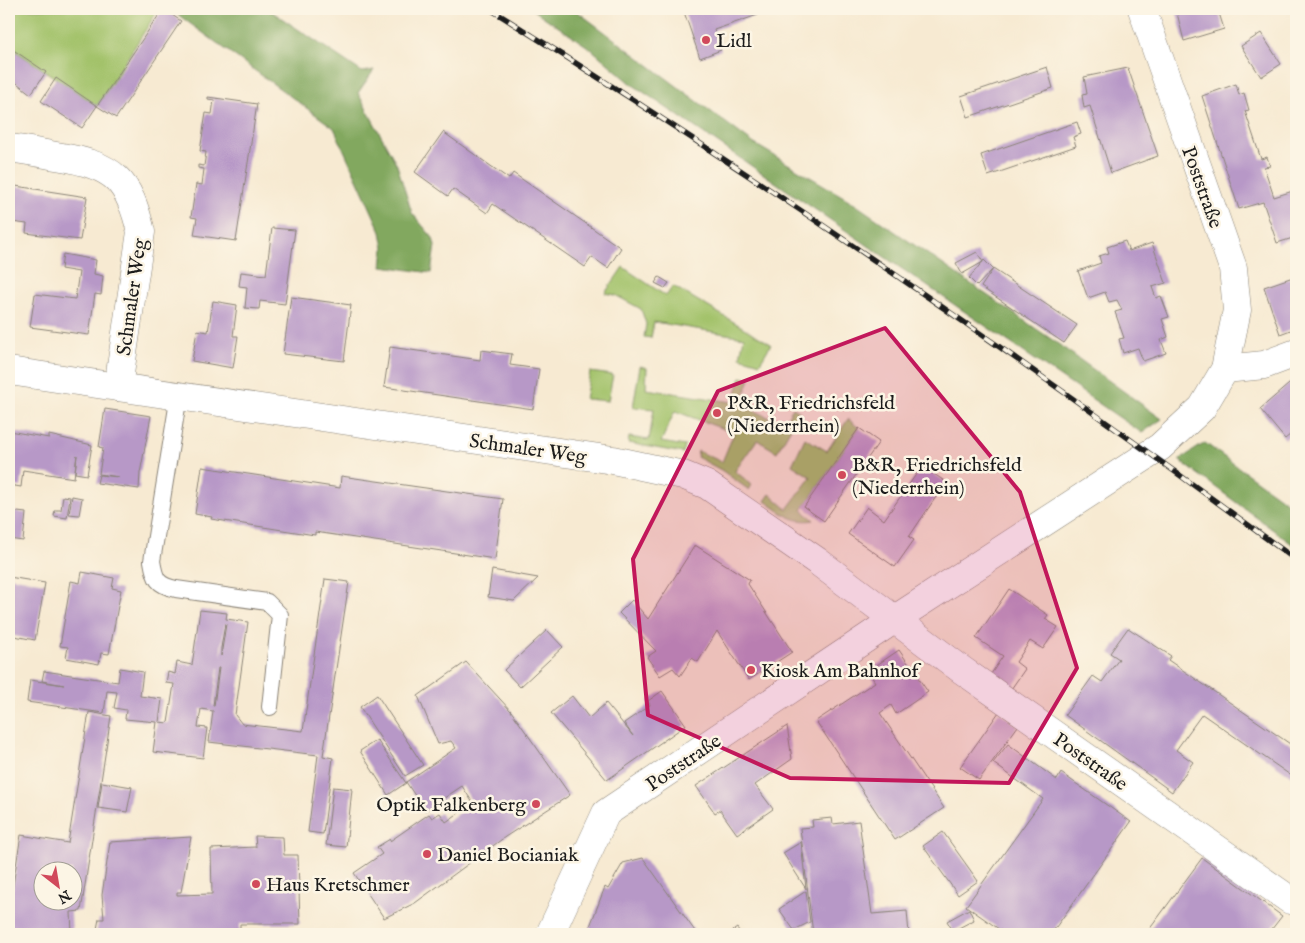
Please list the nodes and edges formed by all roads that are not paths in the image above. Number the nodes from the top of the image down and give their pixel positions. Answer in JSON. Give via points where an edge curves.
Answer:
{"nodes":[{"id":1,"x":1142,"y":9,"type":"edge"},
{"id":2,"x":9,"y":148,"type":"edge"},
{"id":3,"x":1296,"y":353,"type":"edge"},
{"id":4,"x":1225,"y":369,"type":"junction"},
{"id":5,"x":9,"y":371,"type":"edge"},
{"id":6,"x":118,"y":387,"type":"junction"},
{"id":7,"x":179,"y":395,"type":"junction"},
{"id":8,"x":895,"y":619,"type":"junction"},
{"id":9,"x":270,"y":707,"type":"dead end"},
{"id":10,"x":1290,"y":900,"type":"dead end"},
{"id":11,"x":550,"y":934,"type":"edge"}],
"edges":[{"from":1,"to":4,"type":"street","name":"Poststraße","via":[[1233,268],[1237,310]]},
{"from":2,"to":6,"type":"street","name":"Schmaler Weg","via":[[88,162],[108,170],[126,189],[136,208],[141,232]]},
{"from":3,"to":4,"type":"street","via":[[1264,365]]},
{"from":4,"to":8,"type":"street","name":"Poststraße","via":[[1202,408],[1160,447]]},
{"from":5,"to":6,"type":"street","name":"Schmaler Weg"},
{"from":6,"to":7,"type":"street","name":"Schmaler Weg"},
{"from":7,"to":8,"type":"street","name":"Schmaler Weg","via":[[613,460],[683,474],[707,486]]},
{"from":7,"to":9,"type":"lane","via":[[152,561],[155,579],[163,586],[176,589],[267,602],[280,615]]},
{"from":8,"to":10,"type":"street","name":"Poststraße","via":[[962,670]]},
{"from":8,"to":11,"type":"street","name":"Poststraße","via":[[606,813]]}]}
